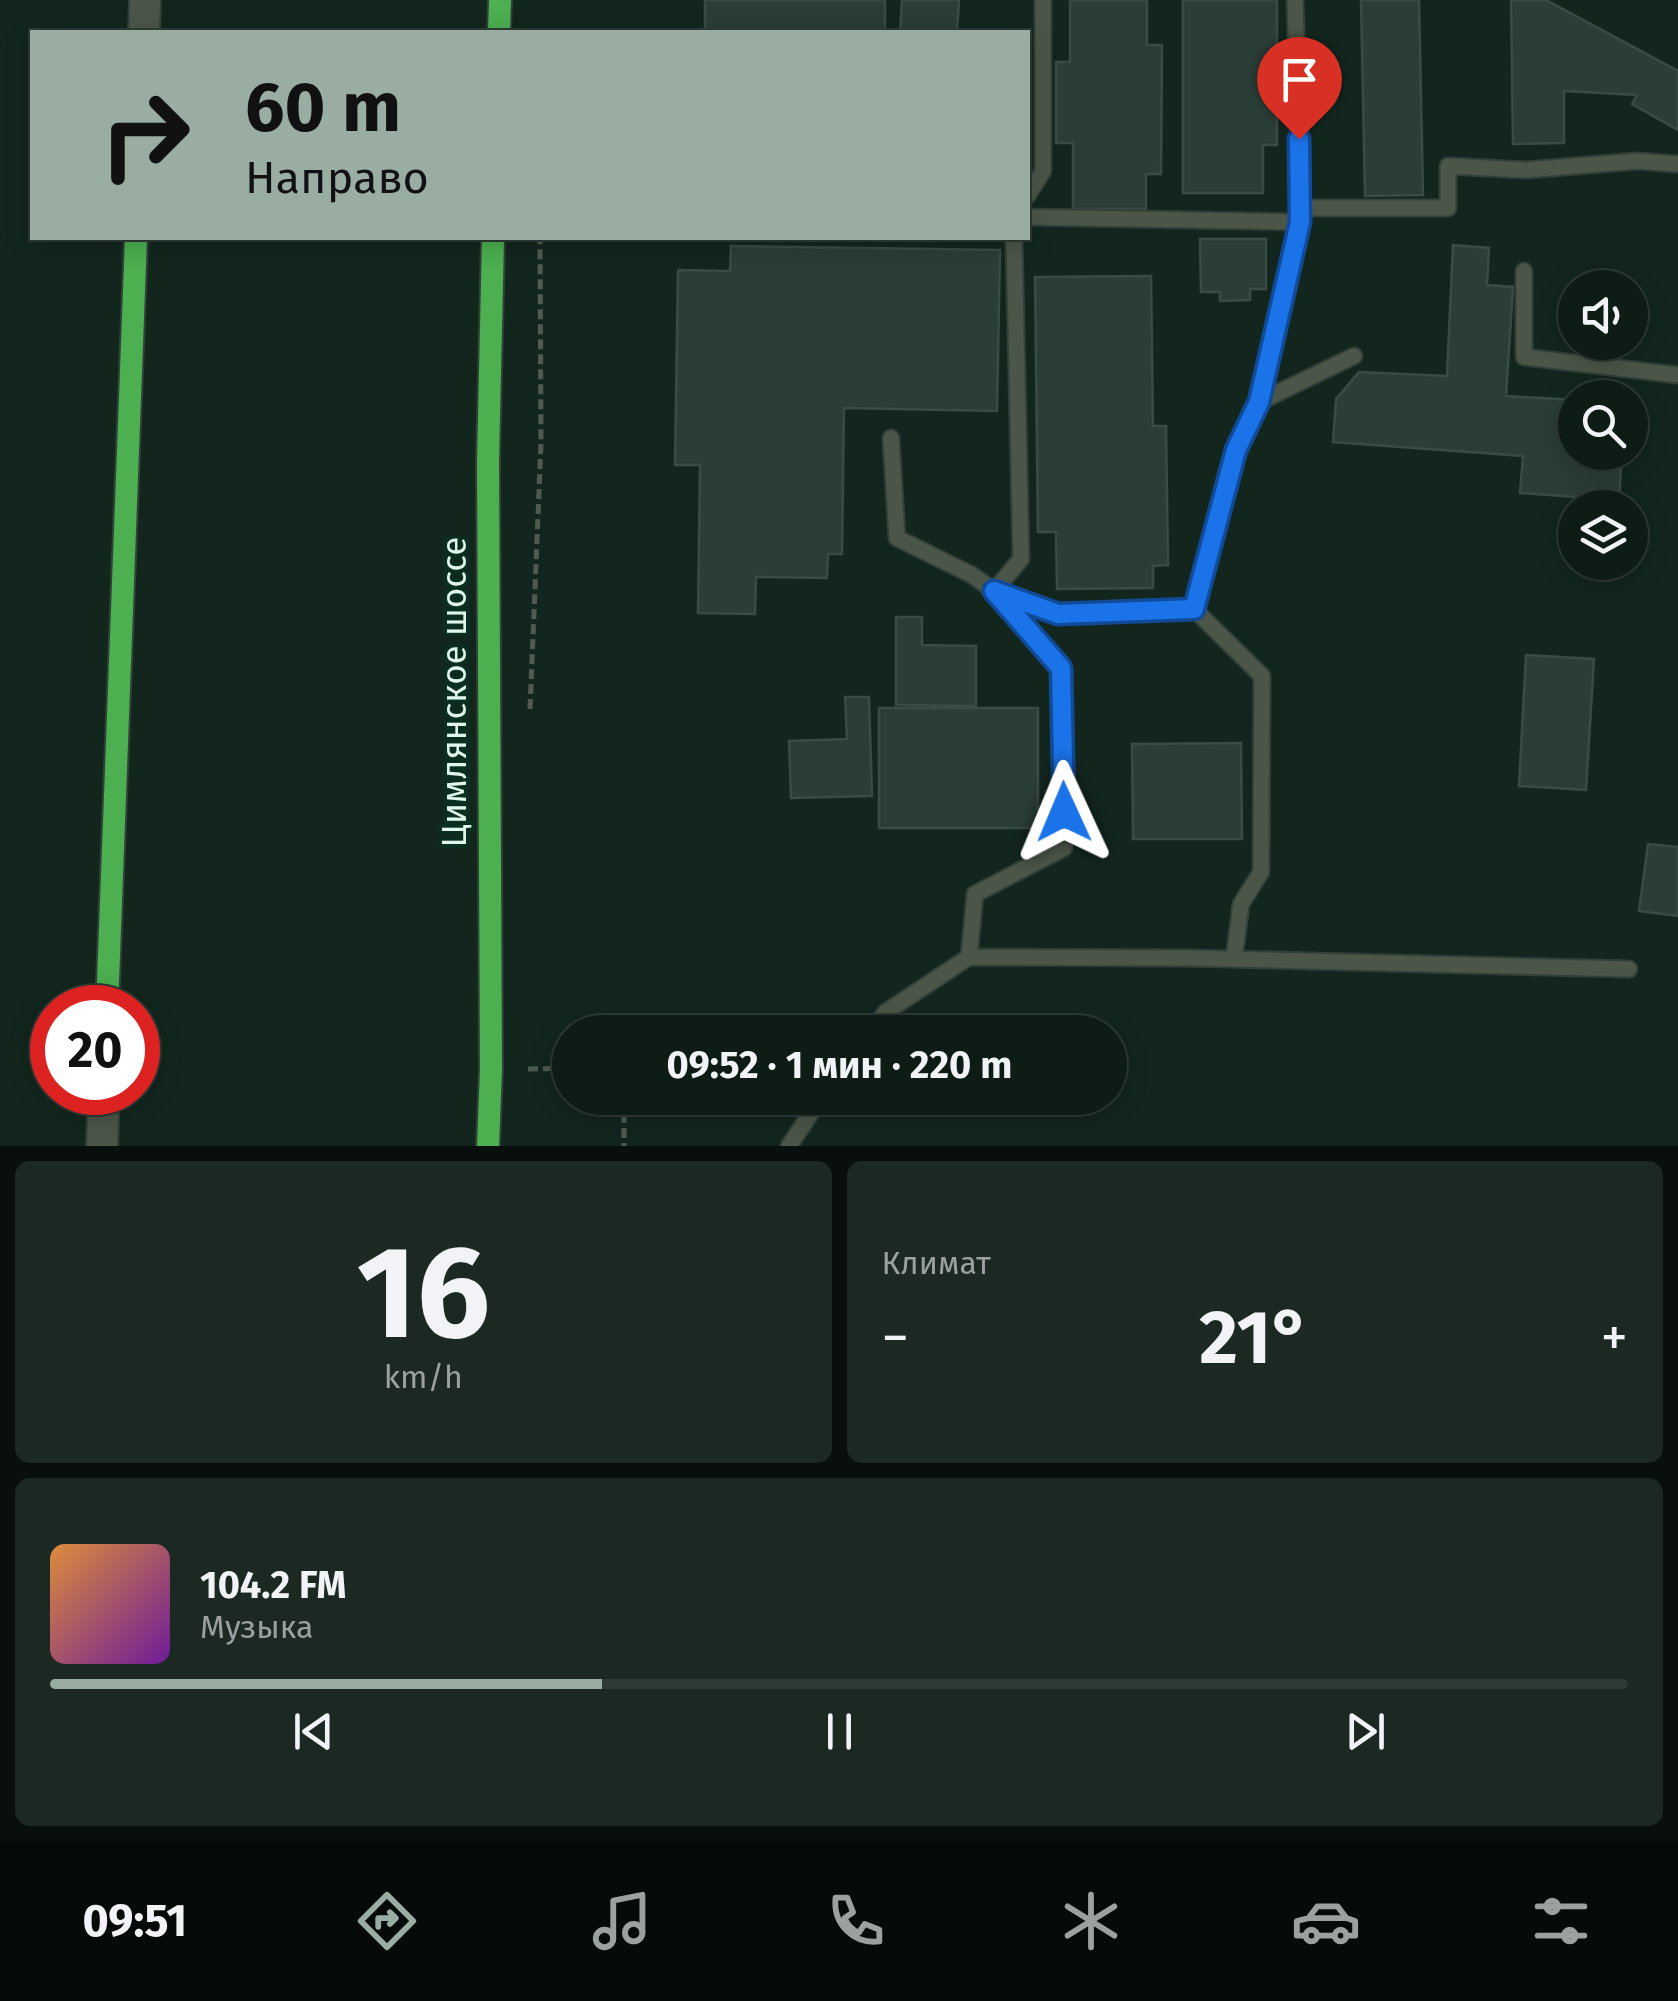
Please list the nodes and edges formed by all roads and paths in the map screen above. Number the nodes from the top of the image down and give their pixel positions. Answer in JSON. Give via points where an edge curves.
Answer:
{"nodes":[{"id":1,"x":145,"y":0,"type":"edge"},
{"id":2,"x":500,"y":0,"type":"edge"},
{"id":3,"x":1042,"y":0,"type":"edge"},
{"id":4,"x":1295,"y":0,"type":"edge"},
{"id":5,"x":144,"y":30,"type":"edge"},
{"id":6,"x":499,"y":30,"type":"edge"},
{"id":7,"x":1678,"y":164,"type":"edge"},
{"id":8,"x":1030,"y":192,"type":"edge"},
{"id":9,"x":1300,"y":215,"type":"junction"},
{"id":10,"x":1030,"y":217,"type":"edge"},
{"id":11,"x":136,"y":240,"type":"edge"},
{"id":12,"x":494,"y":240,"type":"edge"},
{"id":13,"x":1014,"y":240,"type":"edge"},
{"id":14,"x":1524,"y":272,"type":"dead end"},
{"id":15,"x":1354,"y":356,"type":"dead end"},
{"id":16,"x":1678,"y":376,"type":"edge"},
{"id":17,"x":1259,"y":402,"type":"junction"},
{"id":18,"x":891,"y":438,"type":"dead end"},
{"id":19,"x":994,"y":591,"type":"junction"},
{"id":20,"x":1194,"y":609,"type":"junction"},
{"id":21,"x":969,"y":956,"type":"junction"},
{"id":22,"x":1234,"y":959,"type":"junction"},
{"id":23,"x":1629,"y":969,"type":"dead end"},
{"id":24,"x":108,"y":985,"type":"edge"},
{"id":25,"x":884,"y":1015,"type":"edge"},
{"id":26,"x":552,"y":1068,"type":"edge"},
{"id":27,"x":520,"y":1069,"type":"dead end"},
{"id":28,"x":103,"y":1115,"type":"edge"},
{"id":29,"x":624,"y":1115,"type":"edge"},
{"id":30,"x":809,"y":1115,"type":"edge"},
{"id":31,"x":102,"y":1146,"type":"edge"},
{"id":32,"x":488,"y":1146,"type":"edge"},
{"id":33,"x":624,"y":1146,"type":"edge"},
{"id":34,"x":790,"y":1146,"type":"edge"}],
"edges":[{"from":1,"to":5,"type":"street"},
{"from":2,"to":6,"type":"main road"},
{"from":3,"to":8,"type":"lane","via":[[1042,171]]},
{"from":4,"to":9,"type":"lane"},
{"from":7,"to":9,"type":"lane","via":[[1448,166],[1448,208]]},
{"from":9,"to":10,"type":"lane"},
{"from":9,"to":17,"type":"lane"},
{"from":11,"to":24,"type":"main road"},
{"from":12,"to":32,"type":"main road","name":"Цимлянское шоссе"},
{"from":13,"to":19,"type":"lane","via":[[1021,559]]},
{"from":14,"to":16,"type":"lane","via":[[1524,357]]},
{"from":15,"to":17,"type":"lane"},
{"from":17,"to":20,"type":"lane","via":[[1236,450]]},
{"from":18,"to":19,"type":"lane","via":[[896,538]]},
{"from":19,"to":20,"type":"lane","via":[[1058,614]]},
{"from":19,"to":21,"type":"lane","via":[[1061,668],[1064,848],[975,894]]},
{"from":20,"to":22,"type":"lane","via":[[1262,676],[1261,872],[1241,904]]},
{"from":21,"to":22,"type":"lane"},
{"from":21,"to":25,"type":"lane"},
{"from":22,"to":23,"type":"lane"},
{"from":26,"to":27,"type":"path"},
{"from":28,"to":31,"type":"street"},
{"from":29,"to":33,"type":"path"},
{"from":30,"to":34,"type":"lane"}]}
